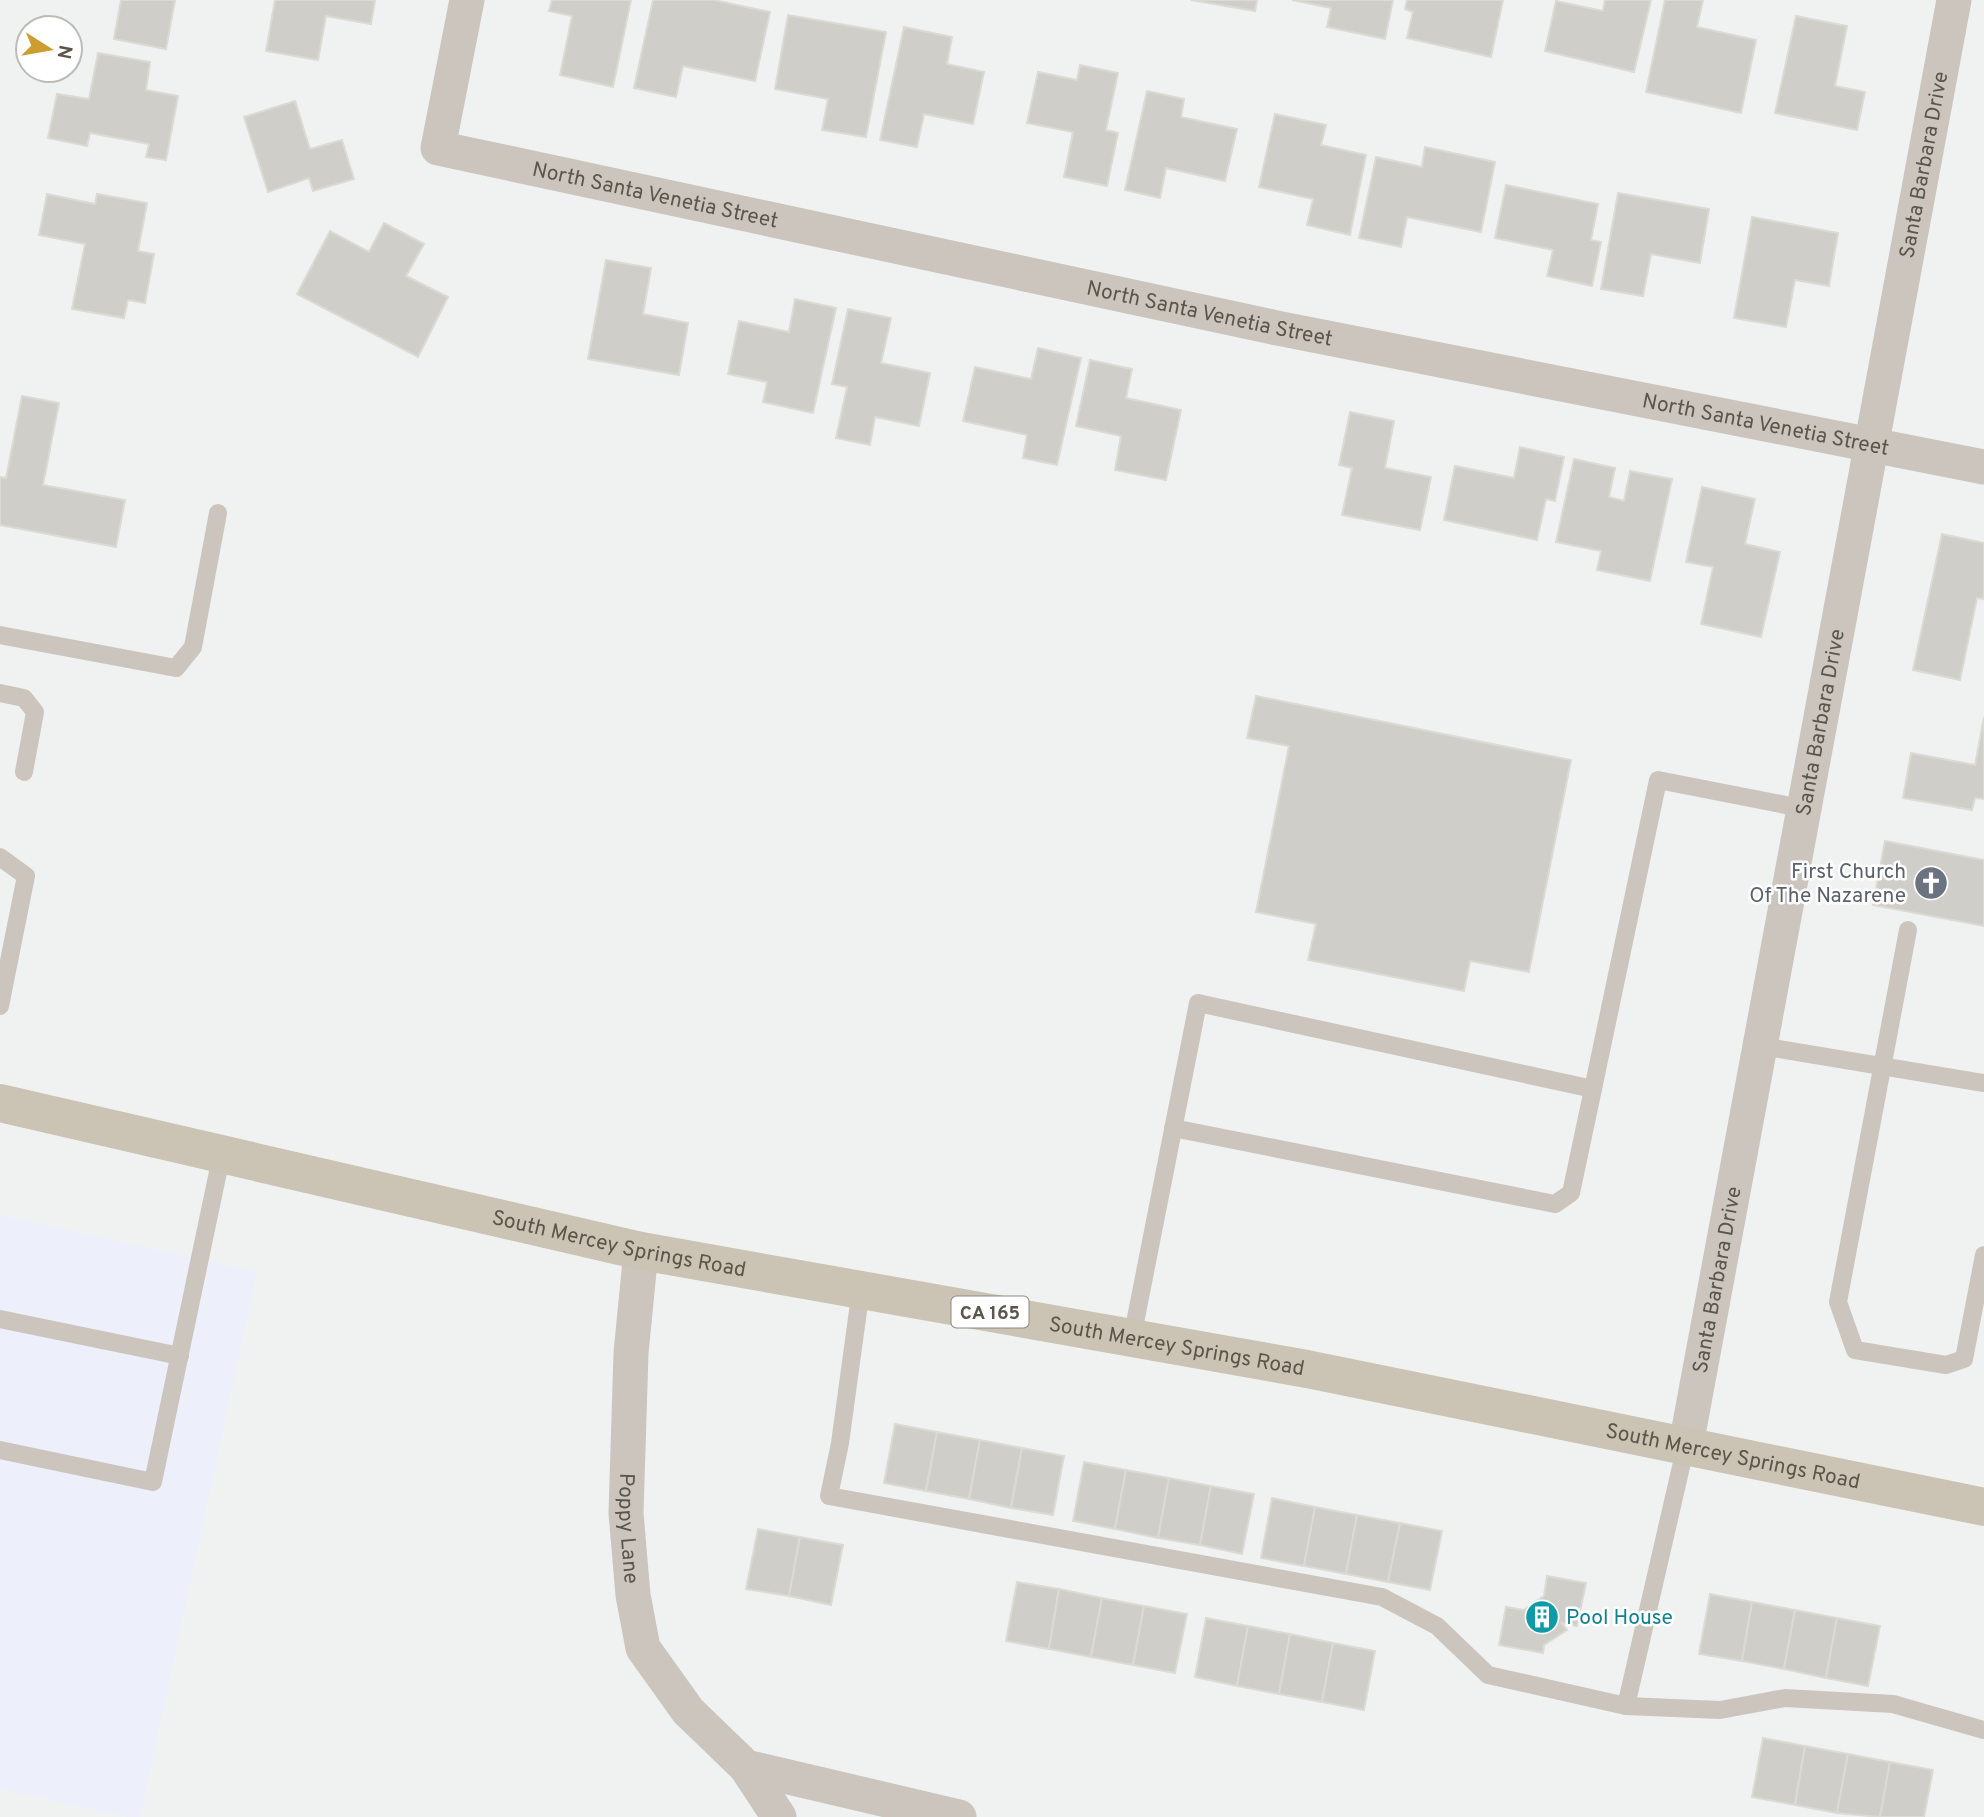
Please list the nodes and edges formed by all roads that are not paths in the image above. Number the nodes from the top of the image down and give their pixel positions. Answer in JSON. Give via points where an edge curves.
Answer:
{"nodes":[{"id":1,"x":467,"y":0,"type":"edge"},
{"id":2,"x":1954,"y":0,"type":"edge"},
{"id":3,"x":1869,"y":443,"type":"junction"},
{"id":4,"x":1984,"y":467,"type":"edge"},
{"id":5,"x":218,"y":513,"type":"dead end"},
{"id":6,"x":0,"y":635,"type":"edge"},
{"id":7,"x":0,"y":693,"type":"edge"},
{"id":8,"x":24,"y":772,"type":"dead end"},
{"id":9,"x":1806,"y":809,"type":"junction"},
{"id":10,"x":0,"y":857,"type":"edge"},
{"id":11,"x":1908,"y":930,"type":"dead end"},
{"id":12,"x":0,"y":1006,"type":"edge"},
{"id":13,"x":1761,"y":1046,"type":"junction"},
{"id":14,"x":1881,"y":1066,"type":"junction"},
{"id":15,"x":1984,"y":1083,"type":"edge"},
{"id":16,"x":1593,"y":1089,"type":"junction"},
{"id":17,"x":0,"y":1102,"type":"edge"},
{"id":18,"x":1173,"y":1128,"type":"junction"},
{"id":19,"x":222,"y":1153,"type":"junction"},
{"id":20,"x":642,"y":1251,"type":"junction"},
{"id":21,"x":1984,"y":1255,"type":"edge"},
{"id":22,"x":861,"y":1289,"type":"junction"},
{"id":23,"x":0,"y":1319,"type":"edge"},
{"id":24,"x":1132,"y":1338,"type":"junction"},
{"id":25,"x":180,"y":1356,"type":"junction"},
{"id":26,"x":1686,"y":1445,"type":"junction"},
{"id":27,"x":0,"y":1450,"type":"edge"},
{"id":28,"x":1984,"y":1507,"type":"edge"},
{"id":29,"x":1626,"y":1706,"type":"junction"},
{"id":30,"x":1984,"y":1730,"type":"edge"},
{"id":31,"x":746,"y":1767,"type":"junction"},
{"id":32,"x":779,"y":1817,"type":"edge"},
{"id":33,"x":959,"y":1817,"type":"edge"}],
"edges":[{"from":1,"to":3,"type":"street","name":"North Santa Venetia Street","via":[[438,148],[1277,328]]},
{"from":2,"to":3,"type":"street","name":"Santa Barbara Drive"},
{"from":3,"to":4,"type":"street","name":"North Santa Venetia Street"},
{"from":3,"to":9,"type":"street","name":"Santa Barbara Drive"},
{"from":5,"to":6,"type":"lane","via":[[193,647],[176,668]]},
{"from":7,"to":8,"type":"lane","via":[[24,698],[35,712]]},
{"from":9,"to":13,"type":"street","name":"Santa Barbara Drive"},
{"from":9,"to":16,"type":"lane","via":[[1658,780]]},
{"from":10,"to":12,"type":"lane","via":[[26,876]]},
{"from":11,"to":14,"type":"lane"},
{"from":13,"to":14,"type":"lane"},
{"from":13,"to":26,"type":"street","name":"Santa Barbara Drive"},
{"from":14,"to":15,"type":"lane"},
{"from":14,"to":21,"type":"lane","via":[[1838,1302],[1855,1350],[1946,1365],[1964,1359]]},
{"from":16,"to":18,"type":"lane","via":[[1571,1193],[1555,1204]]},
{"from":16,"to":18,"type":"lane","via":[[1198,1003]]},
{"from":17,"to":19,"type":"main road","name":"South Mercey Springs Road","number":"CA 165"},
{"from":18,"to":24,"type":"lane"},
{"from":19,"to":20,"type":"main road","name":"South Mercey Springs Road","number":"CA 165"},
{"from":19,"to":25,"type":"lane"},
{"from":20,"to":22,"type":"main road","name":"South Mercey Springs Road","number":"CA 165"},
{"from":20,"to":31,"type":"street","name":"Poppy Lane","via":[[631,1353],[626,1513],[643,1648],[688,1711]]},
{"from":22,"to":24,"type":"main road","name":"South Mercey Springs Road","number":"CA 165"},
{"from":22,"to":29,"type":"lane","via":[[829,1496],[1382,1597],[1437,1626],[1488,1675]]},
{"from":23,"to":25,"type":"lane"},
{"from":24,"to":26,"type":"main road","name":"South Mercey Springs Road","number":"CA 165"},
{"from":25,"to":27,"type":"lane","via":[[153,1482]]},
{"from":26,"to":28,"type":"main road","name":"South Mercey Springs Road","number":"CA 165"},
{"from":26,"to":29,"type":"lane"},
{"from":29,"to":30,"type":"lane","via":[[1720,1710],[1785,1698],[1893,1704]]},
{"from":31,"to":32,"type":"street","name":"Poppy Lane"},
{"from":31,"to":33,"type":"street"}]}
